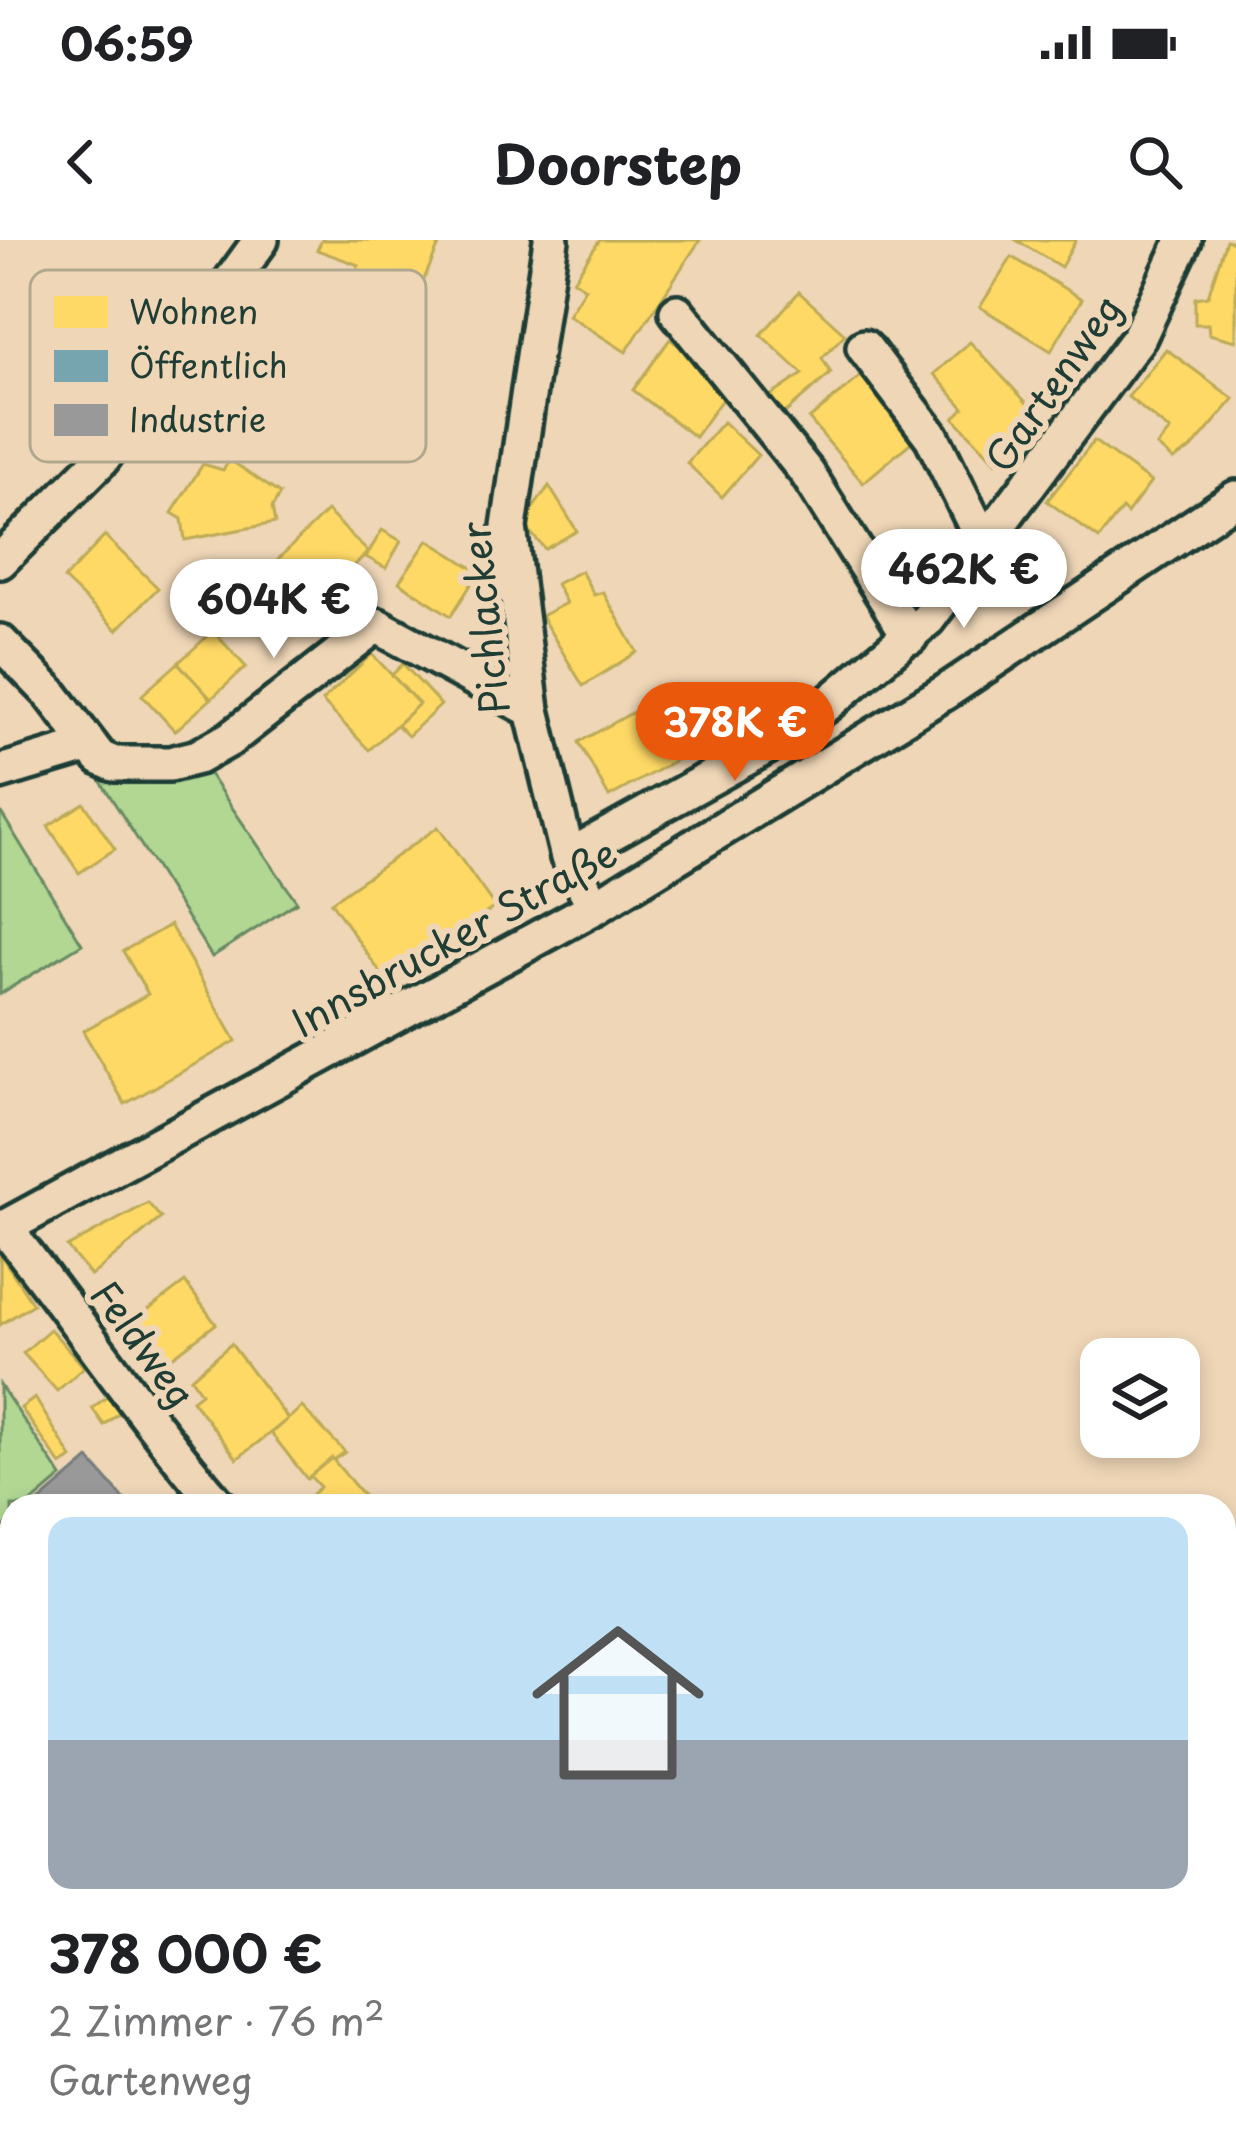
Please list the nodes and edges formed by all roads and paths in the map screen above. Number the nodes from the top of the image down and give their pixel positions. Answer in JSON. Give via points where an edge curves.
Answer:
{"nodes":[{"id":1,"x":261,"y":240,"type":"edge"},
{"id":2,"x":551,"y":240,"type":"edge"},
{"id":3,"x":1184,"y":240,"type":"edge"},
{"id":4,"x":239,"y":270,"type":"edge"},
{"id":5,"x":677,"y":312,"type":"dead end"},
{"id":6,"x":864,"y":347,"type":"dead end"},
{"id":7,"x":97,"y":462,"type":"edge"},
{"id":8,"x":1236,"y":498,"type":"edge"},
{"id":9,"x":986,"y":547,"type":"junction"},
{"id":10,"x":0,"y":562,"type":"edge"},
{"id":11,"x":910,"y":637,"type":"junction"},
{"id":12,"x":0,"y":643,"type":"edge"},
{"id":13,"x":532,"y":710,"type":"junction"},
{"id":14,"x":88,"y":746,"type":"junction"},
{"id":15,"x":0,"y":772,"type":"edge"},
{"id":16,"x":568,"y":857,"type":"junction"},
{"id":17,"x":595,"y":908,"type":"junction"},
{"id":18,"x":3,"y":1229,"type":"edge"},
{"id":19,"x":203,"y":1494,"type":"edge"}],
"edges":[{"from":1,"to":4,"type":"street"},
{"from":2,"to":13,"type":"street","name":"Pichlacker","via":[[509,527]]},
{"from":3,"to":9,"type":"street","name":"Gartenweg","via":[[1139,337]]},
{"from":5,"to":11,"type":"street","via":[[807,473]]},
{"from":6,"to":9,"type":"street","via":[[932,437]]},
{"from":7,"to":10,"type":"street"},
{"from":8,"to":17,"type":"street","name":"Innsbrucker Straße","via":[[946,691]]},
{"from":9,"to":11,"type":"street","name":"Gartenweg"},
{"from":11,"to":16,"type":"street","name":"Gartenweg","via":[[768,746]]},
{"from":12,"to":14,"type":"street"},
{"from":13,"to":14,"type":"street","via":[[376,625],[198,757],[114,764]]},
{"from":13,"to":16,"type":"street","name":"Pichlacker"},
{"from":14,"to":15,"type":"street"},
{"from":16,"to":17,"type":"street","name":"Pichlacker"},
{"from":17,"to":18,"type":"street","name":"Innsbrucker Straße"},
{"from":18,"to":19,"type":"street","name":"Feldweg","via":[[123,1378]]}]}
